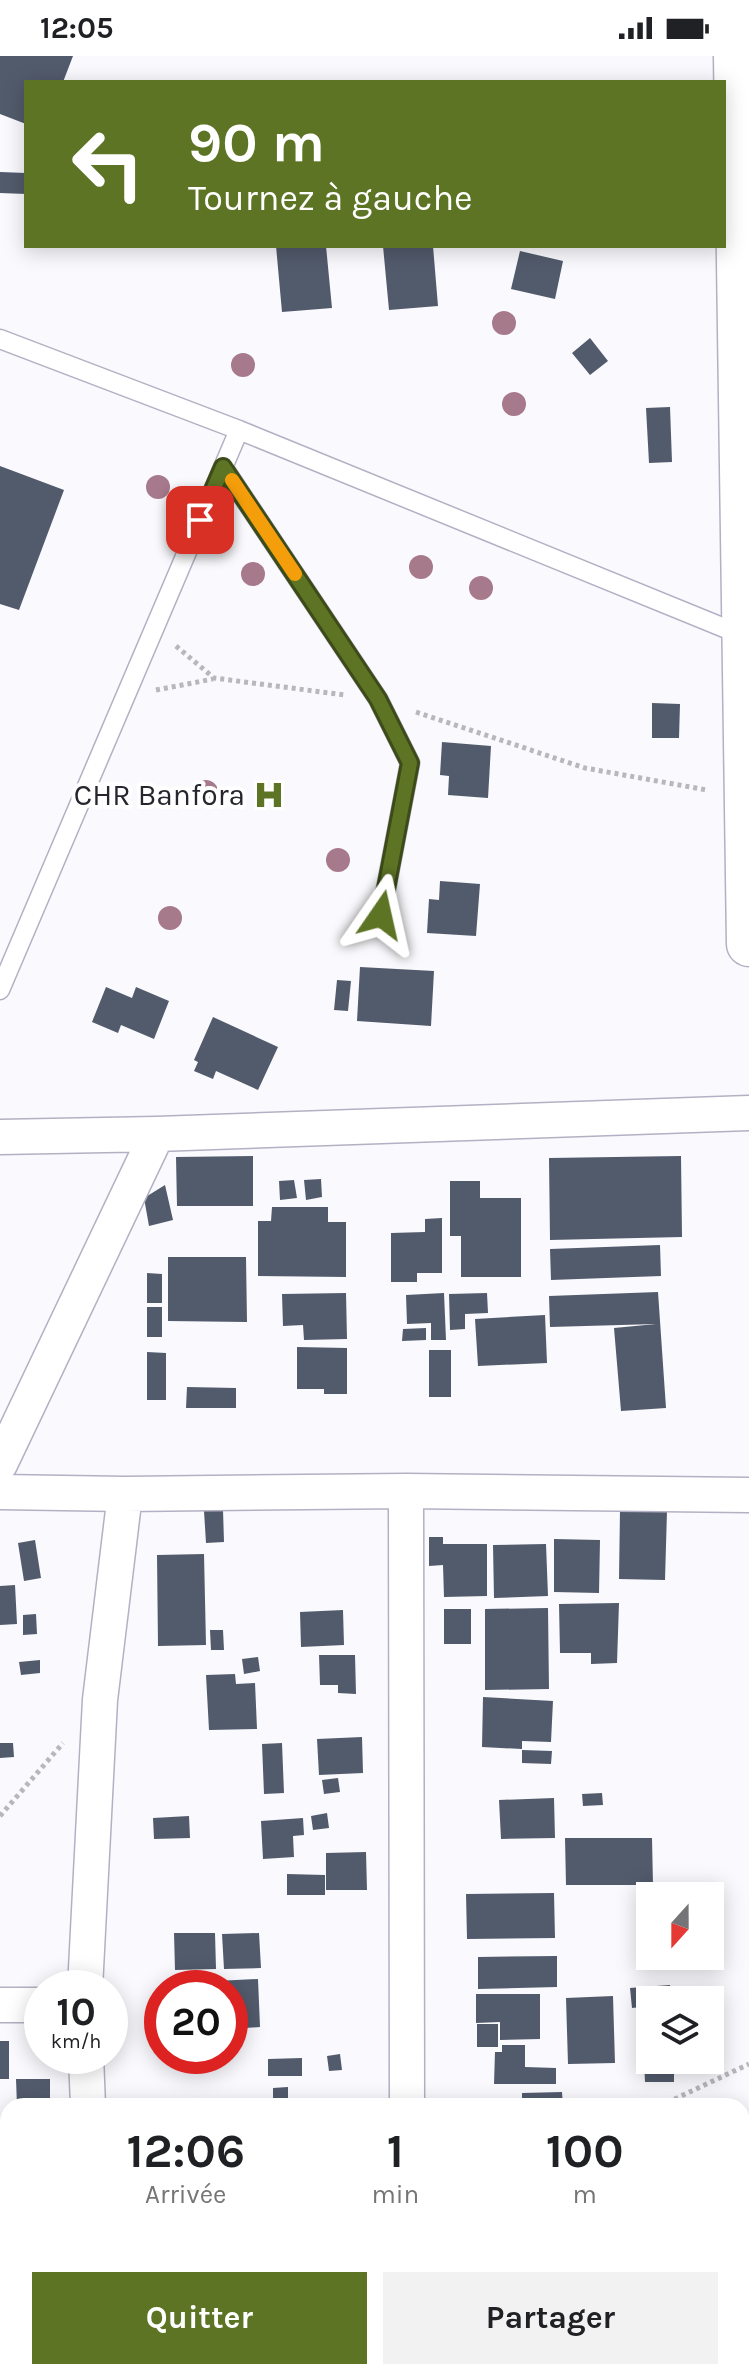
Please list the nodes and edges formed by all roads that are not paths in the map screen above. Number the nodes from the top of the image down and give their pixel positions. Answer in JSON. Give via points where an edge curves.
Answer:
{"nodes":[{"id":1,"x":736,"y":56,"type":"edge"},
{"id":2,"x":0,"y":339,"type":"edge"},
{"id":3,"x":239,"y":430,"type":"junction"},
{"id":4,"x":223,"y":467,"type":"junction"},
{"id":5,"x":745,"y":636,"type":"junction"},
{"id":6,"x":748,"y":797,"type":"edge"},
{"id":7,"x":381,"y":915,"type":"dead end"},
{"id":8,"x":749,"y":926,"type":"edge"},
{"id":9,"x":749,"y":944,"type":"edge"},
{"id":10,"x":0,"y":990,"type":"edge"},
{"id":11,"x":749,"y":1113,"type":"edge"},
{"id":12,"x":157,"y":1134,"type":"junction"},
{"id":13,"x":0,"y":1137,"type":"edge"},
{"id":14,"x":0,"y":1464,"type":"edge"},
{"id":15,"x":406,"y":1491,"type":"junction"},
{"id":16,"x":0,"y":1492,"type":"edge"},
{"id":17,"x":125,"y":1494,"type":"junction"},
{"id":18,"x":749,"y":1495,"type":"edge"},
{"id":19,"x":86,"y":1970,"type":"edge"},
{"id":20,"x":0,"y":2005,"type":"edge"},
{"id":21,"x":24,"y":2005,"type":"edge"},
{"id":22,"x":87,"y":2074,"type":"edge"},
{"id":23,"x":88,"y":2098,"type":"edge"},
{"id":24,"x":407,"y":2098,"type":"edge"}],
"edges":[{"from":1,"to":5,"type":"main road"},
{"from":2,"to":3,"type":"lane"},
{"from":3,"to":4,"type":"lane"},
{"from":3,"to":5,"type":"lane"},
{"from":4,"to":7,"type":"lane","via":[[378,699],[410,763]]},
{"from":4,"to":10,"type":"lane"},
{"from":5,"to":6,"type":"main road"},
{"from":6,"to":8,"type":"main road"},
{"from":8,"to":9,"type":"main road"},
{"from":11,"to":12,"type":"street"},
{"from":12,"to":13,"type":"street"},
{"from":12,"to":14,"type":"street"},
{"from":15,"to":17,"type":"street"},
{"from":15,"to":18,"type":"street"},
{"from":15,"to":24,"type":"street"},
{"from":16,"to":17,"type":"street"},
{"from":17,"to":19,"type":"street","via":[[100,1700]]},
{"from":20,"to":21,"type":"street"},
{"from":22,"to":23,"type":"street"}]}
